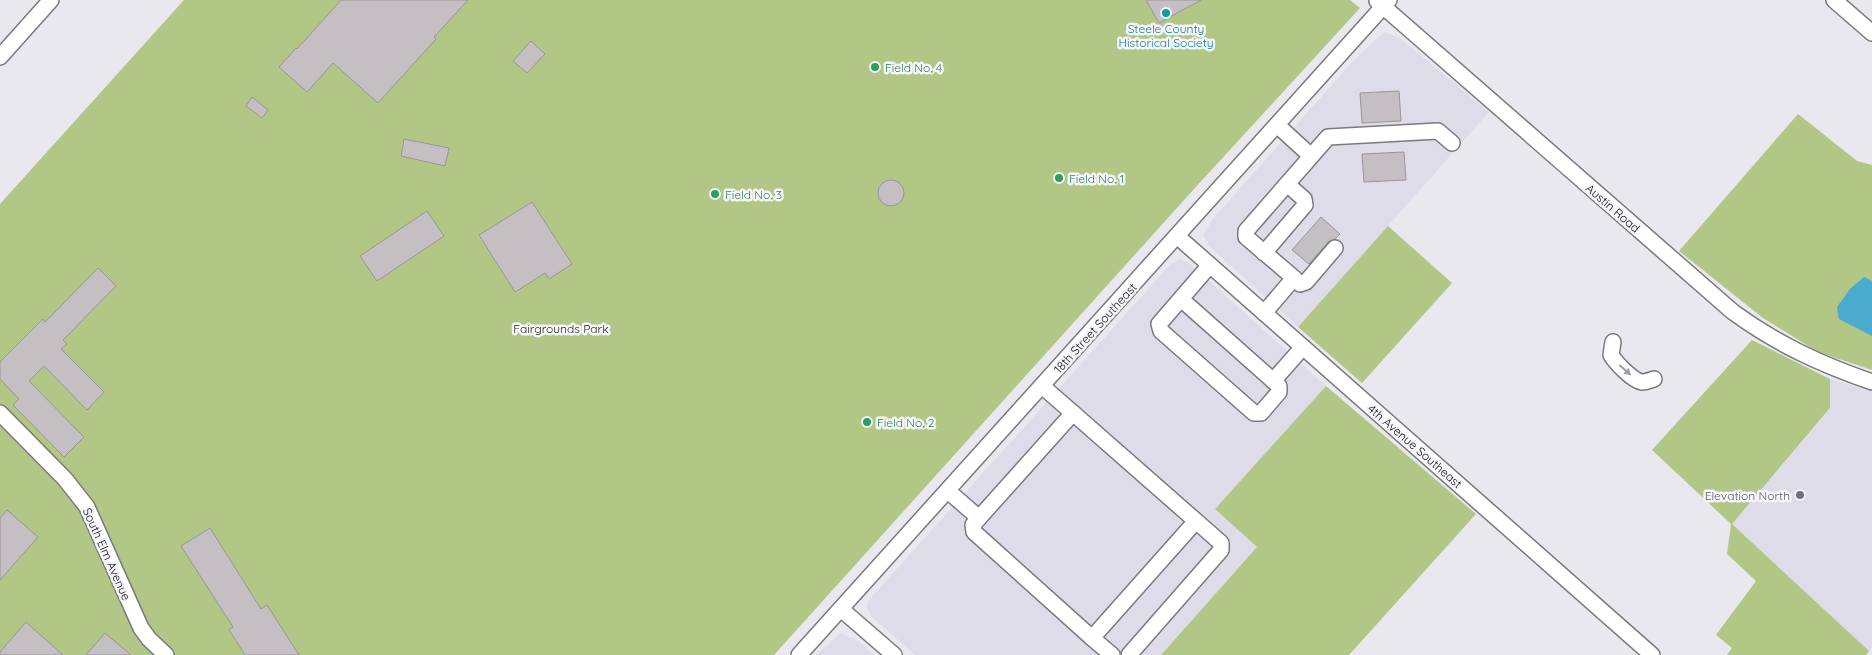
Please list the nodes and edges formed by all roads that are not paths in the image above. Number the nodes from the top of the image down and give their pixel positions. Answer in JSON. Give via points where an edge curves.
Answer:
{"nodes":[{"id":1,"x":51,"y":0,"type":"edge"},
{"id":2,"x":1834,"y":0,"type":"edge"},
{"id":3,"x":1383,"y":2,"type":"edge"},
{"id":4,"x":1872,"y":33,"type":"edge"},
{"id":5,"x":0,"y":57,"type":"edge"},
{"id":6,"x":1277,"y":125,"type":"junction"},
{"id":7,"x":1452,"y":143,"type":"dead end"},
{"id":8,"x":1311,"y":156,"type":"junction"},
{"id":9,"x":1287,"y":184,"type":"junction"},
{"id":10,"x":1177,"y":236,"type":"junction"},
{"id":11,"x":1335,"y":248,"type":"dead end"},
{"id":12,"x":1264,"y":253,"type":"junction"},
{"id":13,"x":1210,"y":265,"type":"junction"},
{"id":14,"x":1294,"y":278,"type":"junction"},
{"id":15,"x":1181,"y":299,"type":"junction"},
{"id":16,"x":1264,"y":313,"type":"junction"},
{"id":17,"x":1613,"y":342,"type":"dead end"},
{"id":18,"x":1302,"y":347,"type":"junction"},
{"id":19,"x":1654,"y":379,"type":"dead end"},
{"id":20,"x":1273,"y":381,"type":"junction"},
{"id":21,"x":1872,"y":382,"type":"edge"},
{"id":22,"x":1042,"y":386,"type":"junction"},
{"id":23,"x":1073,"y":413,"type":"junction"},
{"id":24,"x":0,"y":414,"type":"edge"},
{"id":25,"x":948,"y":491,"type":"junction"},
{"id":26,"x":979,"y":518,"type":"junction"},
{"id":27,"x":1196,"y":521,"type":"junction"},
{"id":28,"x":841,"y":609,"type":"junction"},
{"id":29,"x":1092,"y":638,"type":"junction"},
{"id":30,"x":166,"y":655,"type":"edge"},
{"id":31,"x":799,"y":655,"type":"edge"},
{"id":32,"x":894,"y":655,"type":"edge"},
{"id":33,"x":1112,"y":655,"type":"edge"},
{"id":34,"x":1129,"y":655,"type":"edge"},
{"id":35,"x":1652,"y":655,"type":"edge"}],
"edges":[{"from":1,"to":5,"type":"street"},
{"from":2,"to":4,"type":"street"},
{"from":3,"to":6,"type":"street","name":"18th Street Southeast"},
{"from":3,"to":21,"type":"street","name":"Austin Road","via":[[1732,312],[1775,341]]},
{"from":6,"to":8,"type":"street"},
{"from":6,"to":10,"type":"street","name":"18th Street Southeast"},
{"from":7,"to":8,"type":"street","via":[[1438,131],[1328,137]]},
{"from":8,"to":9,"type":"street"},
{"from":9,"to":12,"type":"street","via":[[1304,199],[1305,204]]},
{"from":9,"to":12,"type":"street","via":[[1246,231],[1246,237]]},
{"from":10,"to":13,"type":"street","name":"4th Avenue Southeast"},
{"from":10,"to":22,"type":"street","name":"18th Street Southeast"},
{"from":11,"to":14,"type":"street","via":[[1306,282],[1300,284]]},
{"from":12,"to":14,"type":"street"},
{"from":13,"to":15,"type":"street"},
{"from":13,"to":16,"type":"street","name":"4th Avenue Southeast"},
{"from":14,"to":16,"type":"street"},
{"from":15,"to":20,"type":"street"},
{"from":15,"to":20,"type":"street","via":[[1159,324],[1161,331],[1254,413],[1261,413],[1279,392],[1279,386]]},
{"from":16,"to":18,"type":"street","name":"4th Avenue Southeast"},
{"from":17,"to":19,"type":"street","one_way":true,"via":[[1611,355],[1619,365],[1636,380]]},
{"from":18,"to":20,"type":"street"},
{"from":18,"to":35,"type":"street","name":"4th Avenue Southeast"},
{"from":22,"to":23,"type":"street"},
{"from":22,"to":25,"type":"street","name":"18th Street Southeast"},
{"from":23,"to":26,"type":"street"},
{"from":23,"to":27,"type":"street"},
{"from":24,"to":30,"type":"street","name":"South Elm Avenue","via":[[64,478],[87,507],[141,628]]},
{"from":25,"to":26,"type":"street"},
{"from":25,"to":28,"type":"street","name":"18th Street Southeast"},
{"from":26,"to":29,"type":"street","via":[[973,525],[974,532]]},
{"from":27,"to":29,"type":"street"},
{"from":27,"to":34,"type":"street","via":[[1221,543],[1220,550]]},
{"from":28,"to":31,"type":"street","name":"18th Street Southeast"},
{"from":28,"to":32,"type":"street"},
{"from":29,"to":33,"type":"street"}]}
